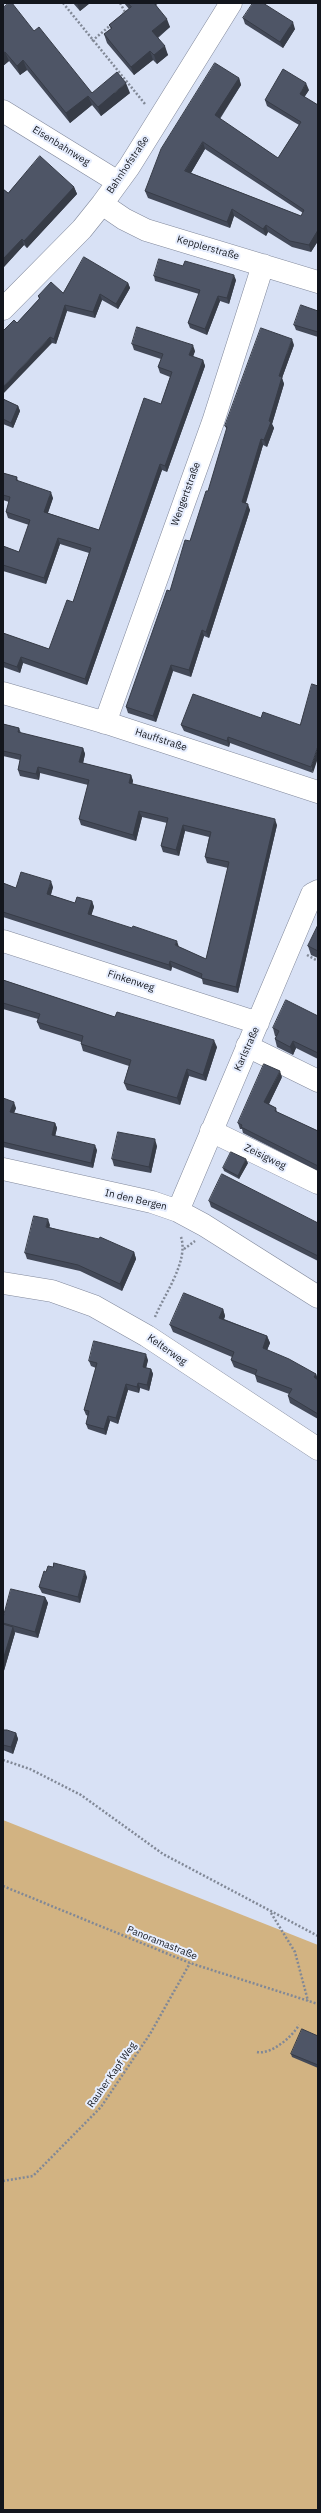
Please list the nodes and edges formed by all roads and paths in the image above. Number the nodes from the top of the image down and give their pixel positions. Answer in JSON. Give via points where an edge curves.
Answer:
{"nodes":[{"id":1,"x":63,"y":3,"type":"edge"},
{"id":2,"x":120,"y":3,"type":"edge"},
{"id":3,"x":231,"y":3,"type":"edge"},
{"id":4,"x":120,"y":17,"type":"edge"},
{"id":5,"x":114,"y":22,"type":"edge"},
{"id":6,"x":92,"y":41,"type":"junction"},
{"id":7,"x":3,"y":111,"type":"edge"},
{"id":8,"x":158,"y":120,"type":"junction"},
{"id":9,"x":118,"y":182,"type":"junction"},
{"id":10,"x":102,"y":204,"type":"junction"},
{"id":11,"x":263,"y":264,"type":"junction"},
{"id":12,"x":318,"y":282,"type":"edge"},
{"id":13,"x":3,"y":309,"type":"edge"},
{"id":14,"x":3,"y":692,"type":"edge"},
{"id":15,"x":105,"y":723,"type":"junction"},
{"id":16,"x":318,"y":792,"type":"edge"},
{"id":17,"x":318,"y":891,"type":"edge"},
{"id":18,"x":3,"y":941,"type":"edge"},
{"id":19,"x":258,"y":1023,"type":"junction"},
{"id":20,"x":248,"y":1046,"type":"junction"},
{"id":21,"x":318,"y":1081,"type":"edge"},
{"id":22,"x":211,"y":1131,"type":"junction"},
{"id":23,"x":3,"y":1169,"type":"edge"},
{"id":24,"x":318,"y":1183,"type":"edge"},
{"id":25,"x":178,"y":1211,"type":"junction"},
{"id":26,"x":175,"y":1234,"type":"dead end"},
{"id":27,"x":3,"y":1282,"type":"edge"},
{"id":28,"x":318,"y":1297,"type":"edge"},
{"id":29,"x":147,"y":1336,"type":"junction"},
{"id":30,"x":318,"y":1449,"type":"edge"},
{"id":31,"x":3,"y":1760,"type":"edge"},
{"id":32,"x":3,"y":1886,"type":"edge"},
{"id":33,"x":271,"y":1912,"type":"junction"},
{"id":34,"x":318,"y":1936,"type":"edge"},
{"id":35,"x":190,"y":1964,"type":"junction"},
{"id":36,"x":308,"y":2001,"type":"junction"},
{"id":37,"x":318,"y":2004,"type":"edge"},
{"id":38,"x":299,"y":2025,"type":"dead end"},
{"id":39,"x":257,"y":2052,"type":"dead end"},
{"id":40,"x":3,"y":2181,"type":"edge"}],
"edges":[{"from":1,"to":6,"type":"path"},
{"from":2,"to":4,"type":"path","via":[[126,12]]},
{"from":3,"to":8,"type":"street","name":"Bahnhofstraße"},
{"from":5,"to":6,"type":"path"},
{"from":6,"to":8,"type":"path"},
{"from":7,"to":9,"type":"street","name":"Eisenbahnweg"},
{"from":8,"to":9,"type":"street","name":"Bahnhofstraße"},
{"from":9,"to":10,"type":"street","name":"Bahnhofstraße"},
{"from":10,"to":11,"type":"street","name":"Kepplerstraße","via":[[146,230]]},
{"from":10,"to":13,"type":"street","name":"Bahnhofstraße","via":[[82,229]]},
{"from":11,"to":12,"type":"street","name":"Kepplerstraße"},
{"from":11,"to":15,"type":"street","name":"Wengertstraße","via":[[213,422]]},
{"from":14,"to":15,"type":"street","name":"Hauffstraße"},
{"from":15,"to":16,"type":"street","name":"Hauffstraße"},
{"from":17,"to":19,"type":"street","name":"Karlstraße","via":[[312,894]]},
{"from":18,"to":19,"type":"street","name":"Finkenweg"},
{"from":19,"to":20,"type":"street","name":"Karlstraße"},
{"from":20,"to":21,"type":"street"},
{"from":20,"to":22,"type":"street","name":"Karlstraße"},
{"from":22,"to":24,"type":"street","name":"Zeisigweg"},
{"from":22,"to":25,"type":"street","name":"Karlstraße"},
{"from":23,"to":25,"type":"street","name":"In den Bergen","via":[[152,1202]]},
{"from":25,"to":28,"type":"street","name":"In den Bergen"},
{"from":26,"to":29,"type":"path","via":[[182,1237],[184,1248],[177,1272],[163,1296]]},
{"from":27,"to":29,"type":"street","name":"Kelterweg","via":[[52,1291],[94,1306]]},
{"from":29,"to":30,"type":"street","name":"Kelterweg"},
{"from":31,"to":33,"type":"path","via":[[30,1769],[81,1795],[162,1854]]},
{"from":32,"to":35,"type":"path","name":"Panoramastraße"},
{"from":33,"to":34,"type":"path"},
{"from":33,"to":36,"type":"path","via":[[295,1952]]},
{"from":35,"to":36,"type":"path","name":"Panoramastraße"},
{"from":35,"to":40,"type":"path","name":"Rauher Kapf Weg","via":[[150,2034],[101,2107],[33,2176]]},
{"from":36,"to":37,"type":"path","name":"Panoramastraße"},
{"from":38,"to":39,"type":"path","via":[[296,2031],[272,2049],[264,2053]]}]}
